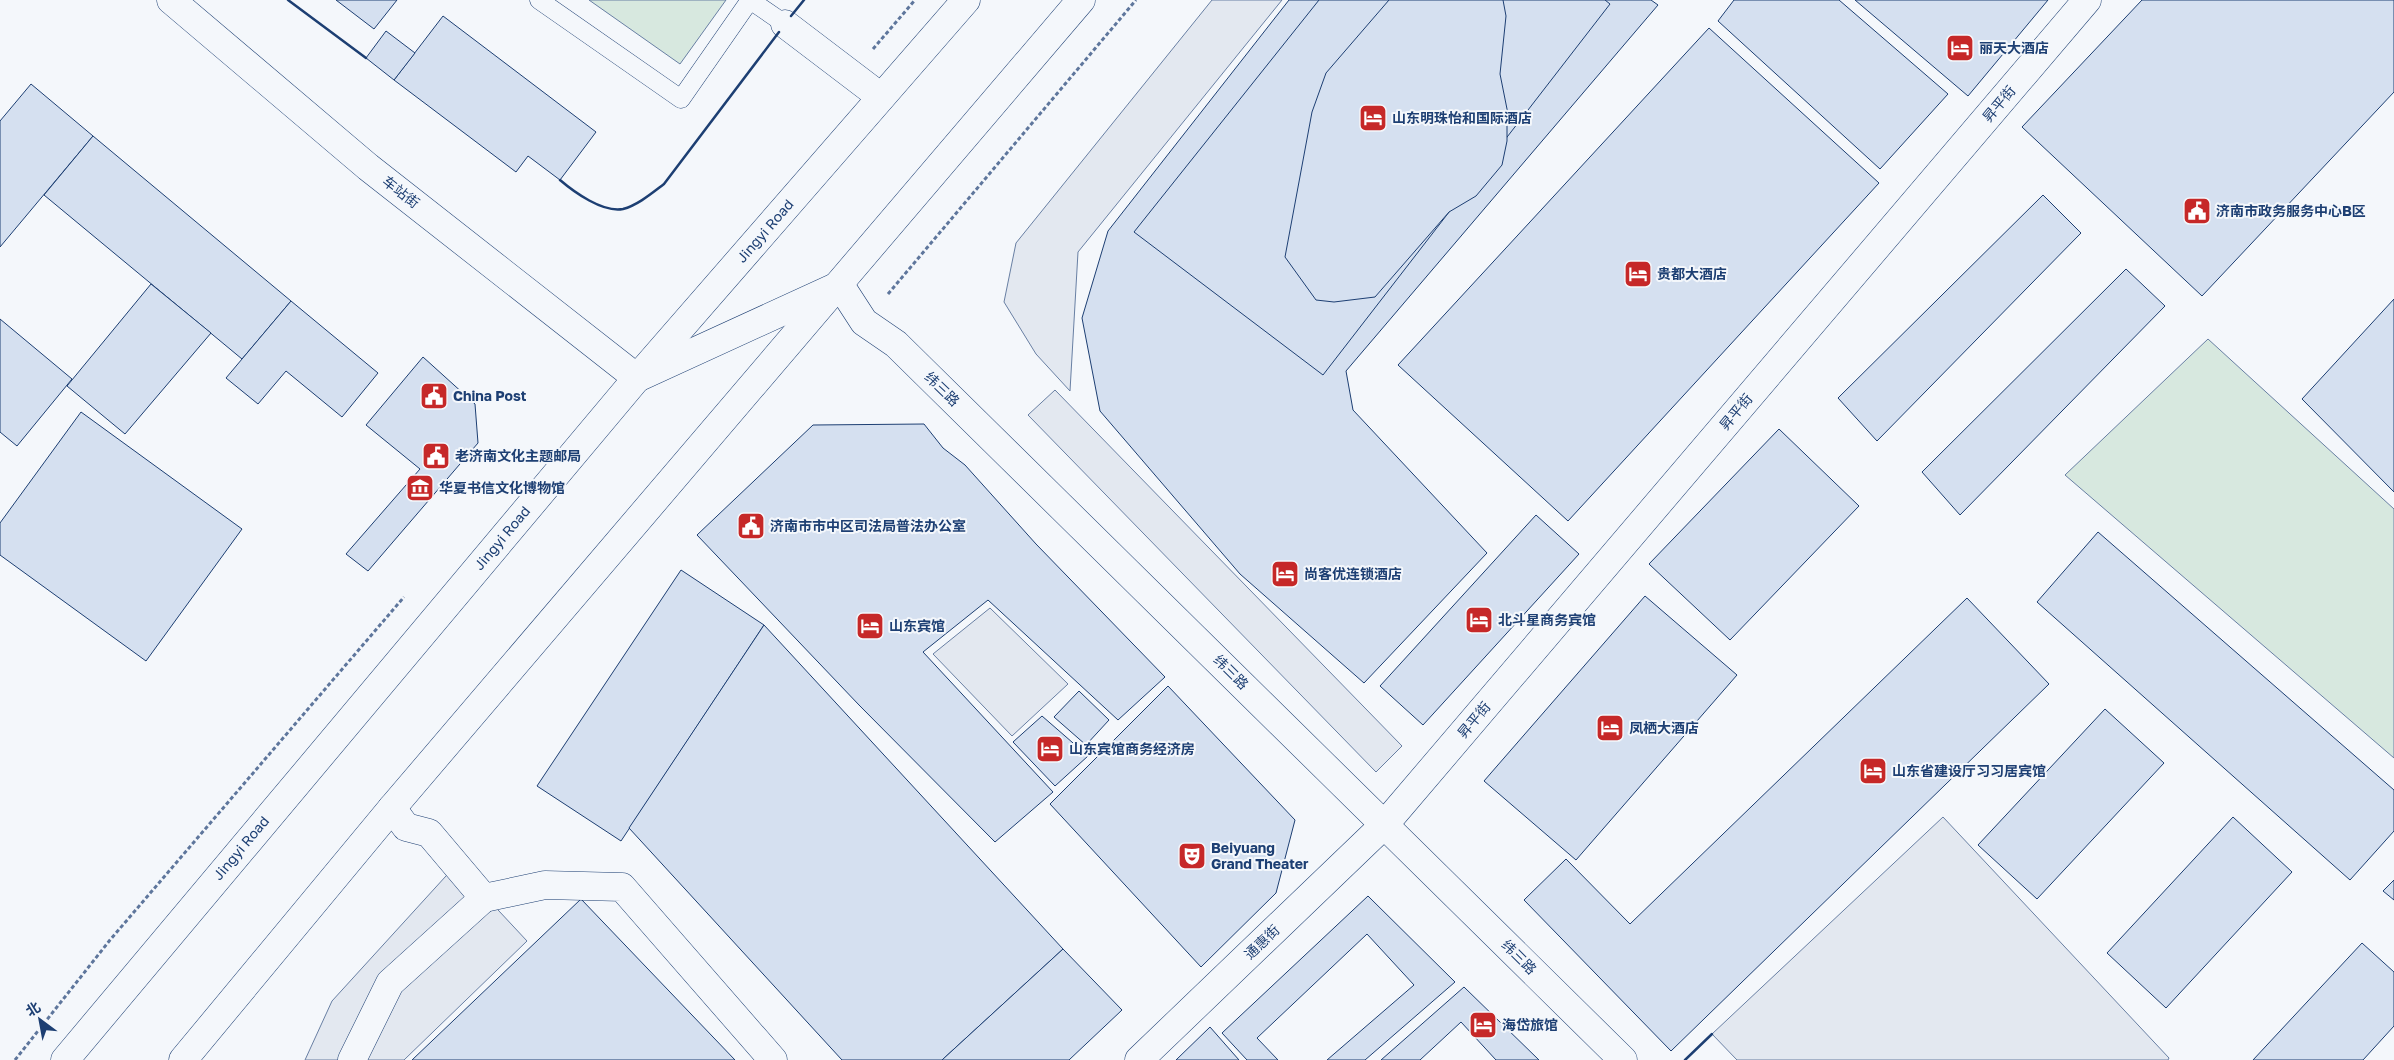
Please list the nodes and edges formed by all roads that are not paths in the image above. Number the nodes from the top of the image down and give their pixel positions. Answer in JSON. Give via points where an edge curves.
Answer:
{"nodes":[{"id":1,"x":171,"y":0,"type":"edge"},
{"id":2,"x":538,"y":0,"type":"edge"},
{"id":3,"x":750,"y":0,"type":"edge"},
{"id":4,"x":966,"y":0,"type":"edge"},
{"id":5,"x":1081,"y":0,"type":"edge"},
{"id":6,"x":2087,"y":0,"type":"edge"},
{"id":7,"x":785,"y":24,"type":"joint"},
{"id":8,"x":882,"y":97,"type":"junction"},
{"id":9,"x":840,"y":285,"type":"junction"},
{"id":10,"x":637,"y":378,"type":"junction"},
{"id":11,"x":392,"y":808,"type":"junction"},
{"id":12,"x":1385,"y":824,"type":"junction"},
{"id":13,"x":484,"y":898,"type":"junction"},
{"id":14,"x":65,"y":1060,"type":"edge"},
{"id":15,"x":183,"y":1060,"type":"edge"},
{"id":16,"x":352,"y":1060,"type":"edge"},
{"id":17,"x":773,"y":1060,"type":"edge"},
{"id":18,"x":1139,"y":1060,"type":"edge"},
{"id":19,"x":1623,"y":1060,"type":"edge"}],
"edges":[{"from":1,"to":10,"type":"street","name":"车站街","via":[[368,167]]},
{"from":2,"to":3,"type":"lane","via":[[680,99]]},
{"from":3,"to":7,"type":"lane"},
{"from":4,"to":8,"type":"street","name":"Jingyi Road"},
{"from":5,"to":9,"type":"street"},
{"from":6,"to":12,"type":"street","name":"昇平街"},
{"from":7,"to":8,"type":"street"},
{"from":8,"to":10,"type":"street","name":"Jingyi Road"},
{"from":9,"to":10,"type":"street"},
{"from":9,"to":11,"type":"street"},
{"from":9,"to":12,"type":"street","name":"纬三路","via":[[864,322],[896,344]]},
{"from":10,"to":14,"type":"street","name":"Jingyi Road"},
{"from":11,"to":13,"type":"street","via":[[406,827],[429,833]]},
{"from":11,"to":15,"type":"street"},
{"from":12,"to":18,"type":"street","name":"通惠街"},
{"from":12,"to":19,"type":"street","name":"纬三路"},
{"from":13,"to":16,"type":"street","via":[[390,984]]},
{"from":13,"to":17,"type":"street","via":[[545,885],[622,887]]}]}
